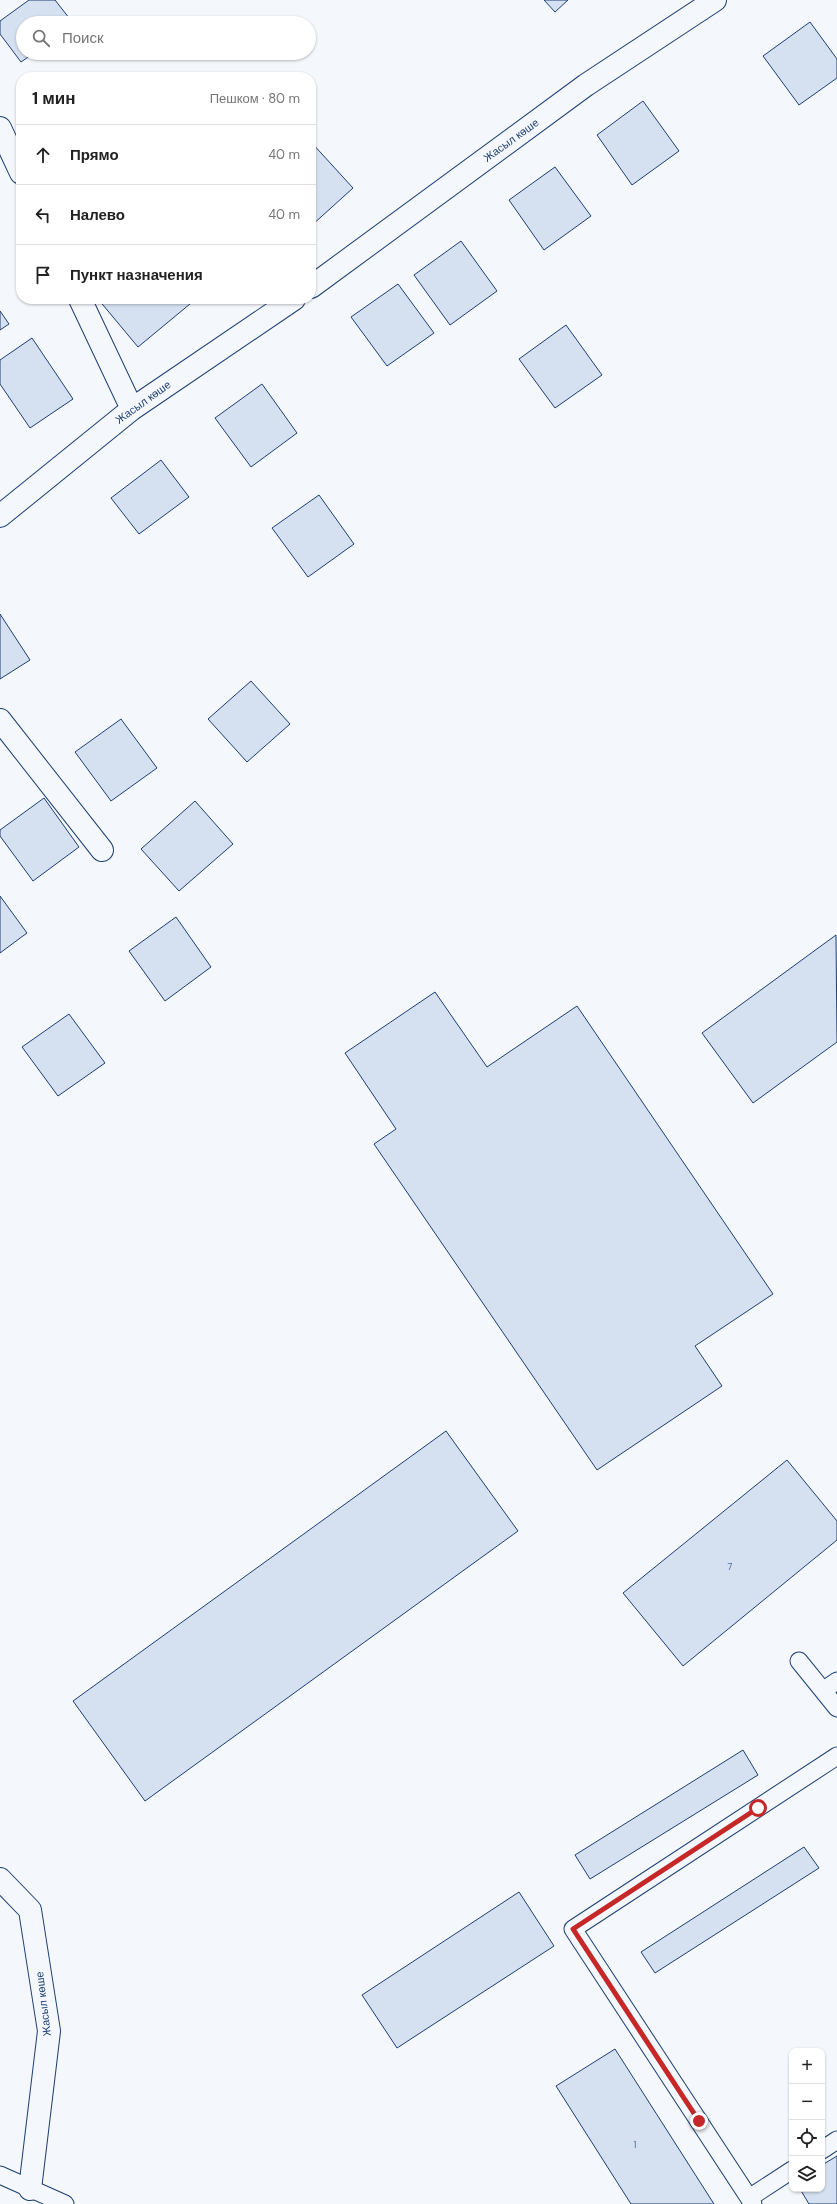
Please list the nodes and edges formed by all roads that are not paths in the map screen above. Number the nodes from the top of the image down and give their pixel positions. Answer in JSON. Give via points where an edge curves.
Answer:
{"nodes":[{"id":1,"x":715,"y":0,"type":"edge"},
{"id":2,"x":0,"y":128,"type":"edge"},
{"id":3,"x":16,"y":162,"type":"edge"},
{"id":4,"x":316,"y":284,"type":"edge"},
{"id":5,"x":82,"y":304,"type":"edge"},
{"id":6,"x":287,"y":304,"type":"edge"},
{"id":7,"x":132,"y":409,"type":"junction"},
{"id":8,"x":0,"y":516,"type":"edge"},
{"id":9,"x":0,"y":720,"type":"edge"},
{"id":10,"x":102,"y":850,"type":"dead end"},
{"id":11,"x":799,"y":1661,"type":"dead end"},
{"id":12,"x":831,"y":1685,"type":"edge"},
{"id":13,"x":837,"y":1708,"type":"edge"},
{"id":14,"x":837,"y":1756,"type":"edge"},
{"id":15,"x":0,"y":1879,"type":"edge"},
{"id":16,"x":837,"y":2140,"type":"edge"},
{"id":17,"x":825,"y":2148,"type":"edge"},
{"id":18,"x":789,"y":2172,"type":"edge"},
{"id":19,"x":0,"y":2175,"type":"edge"},
{"id":20,"x":30,"y":2189,"type":"junction"},
{"id":21,"x":751,"y":2201,"type":"edge"},
{"id":22,"x":65,"y":2204,"type":"edge"}],
"edges":[{"from":1,"to":4,"type":"street","name":"Жасыл көше","via":[[586,85]]},
{"from":2,"to":3,"type":"street"},
{"from":5,"to":7,"type":"street"},
{"from":6,"to":7,"type":"street","name":"Жасыл көше"},
{"from":7,"to":8,"type":"street","name":"Жасыл көше"},
{"from":9,"to":10,"type":"street"},
{"from":11,"to":12,"type":"lane"},
{"from":12,"to":13,"type":"lane"},
{"from":14,"to":21,"type":"lane","via":[[573,1929]]},
{"from":15,"to":20,"type":"street","name":"Жасыл көше","via":[[30,1910],[49,2032]]},
{"from":16,"to":17,"type":"lane"},
{"from":18,"to":21,"type":"lane"},
{"from":19,"to":20,"type":"lane"},
{"from":20,"to":22,"type":"lane"}]}
